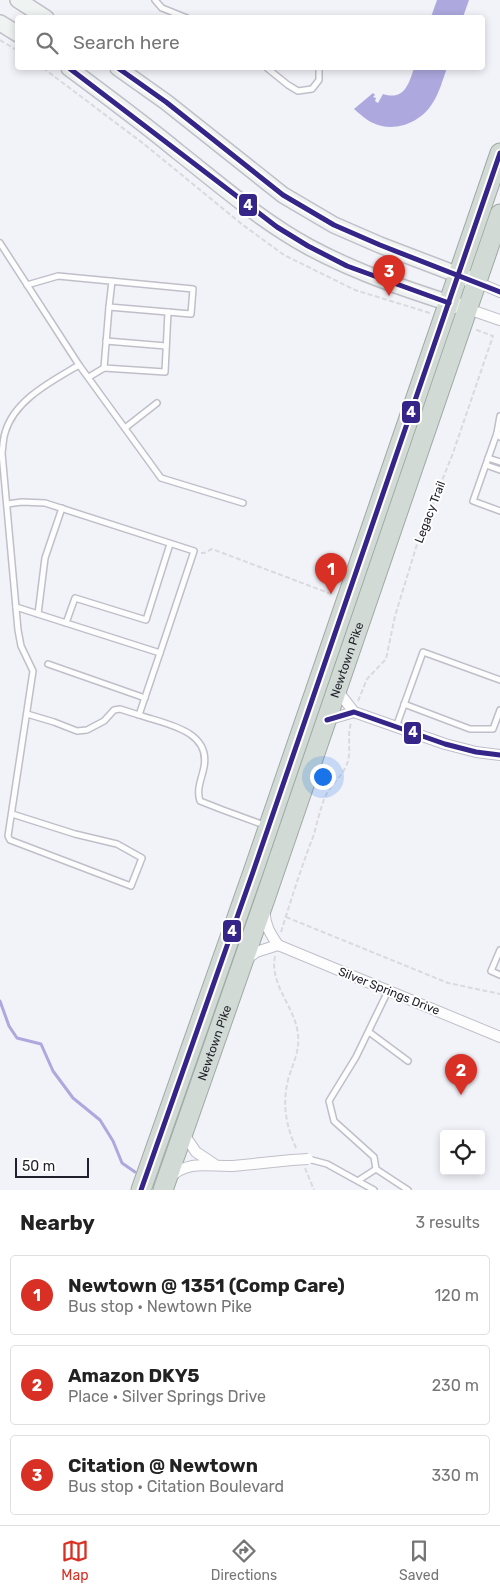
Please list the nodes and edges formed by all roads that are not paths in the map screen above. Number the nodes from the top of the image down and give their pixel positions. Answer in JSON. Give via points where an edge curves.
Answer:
{"nodes":[{"id":1,"x":18,"y":0,"type":"edge"},
{"id":2,"x":155,"y":0,"type":"edge"},
{"id":3,"x":41,"y":15,"type":"edge"},
{"id":4,"x":180,"y":15,"type":"edge"},
{"id":5,"x":0,"y":24,"type":"edge"},
{"id":6,"x":15,"y":32,"type":"edge"},
{"id":7,"x":72,"y":70,"type":"edge"},
{"id":8,"x":121,"y":70,"type":"edge"},
{"id":9,"x":269,"y":70,"type":"edge"},
{"id":10,"x":319,"y":70,"type":"edge"},
{"id":11,"x":500,"y":153,"type":"edge"},
{"id":12,"x":500,"y":214,"type":"edge"},
{"id":13,"x":0,"y":243,"type":"edge"},
{"id":14,"x":459,"y":275,"type":"junction"},
{"id":15,"x":112,"y":281,"type":"junction"},
{"id":16,"x":477,"y":282,"type":"junction"},
{"id":17,"x":27,"y":285,"type":"junction"},
{"id":18,"x":500,"y":292,"type":"edge"},
{"id":19,"x":449,"y":303,"type":"junction"},
{"id":20,"x":109,"y":308,"type":"junction"},
{"id":21,"x":468,"y":309,"type":"junction"},
{"id":22,"x":168,"y":312,"type":"junction"},
{"id":23,"x":500,"y":320,"type":"edge"},
{"id":24,"x":106,"y":341,"type":"junction"},
{"id":25,"x":166,"y":346,"type":"junction"},
{"id":26,"x":79,"y":365,"type":"junction"},
{"id":27,"x":104,"y":368,"type":"junction"},
{"id":28,"x":89,"y":377,"type":"junction"},
{"id":29,"x":157,"y":403,"type":"dead end"},
{"id":30,"x":500,"y":416,"type":"edge"},
{"id":31,"x":125,"y":428,"type":"junction"},
{"id":32,"x":498,"y":435,"type":"edge"},
{"id":33,"x":488,"y":458,"type":"junction"},
{"id":34,"x":500,"y":462,"type":"edge"},
{"id":35,"x":486,"y":465,"type":"junction"},
{"id":36,"x":500,"y":470,"type":"edge"},
{"id":37,"x":243,"y":503,"type":"dead end"},
{"id":38,"x":7,"y":504,"type":"junction"},
{"id":39,"x":62,"y":508,"type":"junction"},
{"id":40,"x":500,"y":511,"type":"edge"},
{"id":41,"x":170,"y":544,"type":"junction"},
{"id":42,"x":16,"y":607,"type":"junction"},
{"id":43,"x":38,"y":614,"type":"junction"},
{"id":44,"x":66,"y":623,"type":"junction"},
{"id":45,"x":160,"y":654,"type":"junction"},
{"id":46,"x":48,"y":664,"type":"dead end"},
{"id":47,"x":500,"y":680,"type":"edge"},
{"id":48,"x":337,"y":690,"type":"junction"},
{"id":49,"x":145,"y":698,"type":"junction"},
{"id":50,"x":404,"y":704,"type":"junction"},
{"id":51,"x":355,"y":708,"type":"junction"},
{"id":52,"x":500,"y":710,"type":"edge"},
{"id":53,"x":27,"y":714,"type":"junction"},
{"id":54,"x":139,"y":715,"type":"junction"},
{"id":55,"x":327,"y":720,"type":"junction"},
{"id":56,"x":395,"y":727,"type":"junction"},
{"id":57,"x":500,"y":755,"type":"edge"},
{"id":58,"x":12,"y":814,"type":"junction"},
{"id":59,"x":269,"y":826,"type":"junction"},
{"id":60,"x":267,"y":891,"type":"junction"},
{"id":61,"x":278,"y":945,"type":"junction"},
{"id":62,"x":500,"y":950,"type":"edge"},
{"id":63,"x":240,"y":972,"type":"junction"},
{"id":64,"x":500,"y":975,"type":"edge"},
{"id":65,"x":388,"y":990,"type":"junction"},
{"id":66,"x":370,"y":1032,"type":"junction"},
{"id":67,"x":500,"y":1037,"type":"edge"},
{"id":68,"x":408,"y":1061,"type":"dead end"},
{"id":69,"x":183,"y":1133,"type":"junction"},
{"id":70,"x":308,"y":1159,"type":"joint"},
{"id":71,"x":214,"y":1164,"type":"junction"},
{"id":72,"x":376,"y":1169,"type":"junction"},
{"id":73,"x":359,"y":1180,"type":"junction"},
{"id":74,"x":165,"y":1186,"type":"edge"},
{"id":75,"x":141,"y":1190,"type":"edge"},
{"id":76,"x":374,"y":1190,"type":"edge"},
{"id":77,"x":408,"y":1190,"type":"edge"}],
"edges":[{"from":1,"to":3,"type":"main road"},
{"from":2,"to":4,"type":"lane","via":[[162,8]]},
{"from":5,"to":6,"type":"main road"},
{"from":7,"to":19,"type":"main road","via":[[277,227],[347,266]]},
{"from":8,"to":14,"type":"main road","via":[[283,195],[334,225]]},
{"from":9,"to":10,"type":"lane","via":[[298,91],[312,89],[319,80]]},
{"from":11,"to":14,"type":"highway","name":"Newtown Pike"},
{"from":12,"to":16,"type":"highway","name":"Newtown Pike"},
{"from":13,"to":17,"type":"lane"},
{"from":14,"to":16,"type":"main road"},
{"from":14,"to":19,"type":"highway","name":"Newtown Pike"},
{"from":15,"to":17,"type":"lane","via":[[58,276]]},
{"from":15,"to":20,"type":"lane"},
{"from":15,"to":22,"type":"lane","via":[[193,289],[191,314]]},
{"from":16,"to":18,"type":"street"},
{"from":16,"to":21,"type":"highway","name":"Newtown Pike"},
{"from":17,"to":26,"type":"lane"},
{"from":19,"to":21,"type":"main road"},
{"from":19,"to":59,"type":"highway","name":"Newtown Pike"},
{"from":20,"to":22,"type":"lane"},
{"from":20,"to":24,"type":"lane"},
{"from":21,"to":23,"type":"street"},
{"from":21,"to":48,"type":"highway","name":"Newtown Pike"},
{"from":22,"to":25,"type":"lane"},
{"from":24,"to":25,"type":"lane"},
{"from":24,"to":27,"type":"lane"},
{"from":25,"to":27,"type":"lane","via":[[165,372]]},
{"from":26,"to":28,"type":"lane"},
{"from":26,"to":38,"type":"lane","via":[[32,395],[11,419],[2,453]]},
{"from":27,"to":28,"type":"lane"},
{"from":28,"to":31,"type":"lane"},
{"from":29,"to":31,"type":"lane"},
{"from":30,"to":32,"type":"lane"},
{"from":31,"to":37,"type":"lane","via":[[161,478]]},
{"from":32,"to":33,"type":"lane"},
{"from":33,"to":34,"type":"lane"},
{"from":33,"to":35,"type":"lane"},
{"from":35,"to":36,"type":"lane"},
{"from":35,"to":40,"type":"lane","via":[[473,501]]},
{"from":38,"to":39,"type":"lane","via":[[45,503]]},
{"from":38,"to":42,"type":"lane"},
{"from":39,"to":41,"type":"lane"},
{"from":39,"to":43,"type":"lane","via":[[45,558]]},
{"from":41,"to":44,"type":"lane","via":[[146,620],[76,598]]},
{"from":41,"to":45,"type":"lane","via":[[194,551]]},
{"from":42,"to":43,"type":"lane"},
{"from":42,"to":53,"type":"lane","via":[[21,646],[33,671]]},
{"from":43,"to":44,"type":"lane"},
{"from":44,"to":45,"type":"lane"},
{"from":45,"to":49,"type":"lane"},
{"from":46,"to":49,"type":"lane"},
{"from":47,"to":50,"type":"lane","via":[[423,652]]},
{"from":48,"to":51,"type":"street"},
{"from":48,"to":55,"type":"highway","name":"Newtown Pike"},
{"from":49,"to":54,"type":"lane"},
{"from":50,"to":52,"type":"lane","via":[[470,728],[493,729]]},
{"from":50,"to":56,"type":"lane"},
{"from":51,"to":55,"type":"street"},
{"from":51,"to":56,"type":"street"},
{"from":53,"to":54,"type":"lane","via":[[77,731],[104,722],[114,710]]},
{"from":53,"to":58,"type":"lane"},
{"from":54,"to":59,"type":"lane","via":[[190,733],[197,739],[206,759],[198,793],[200,800]]},
{"from":55,"to":60,"type":"highway","name":"Newtown Pike"},
{"from":56,"to":57,"type":"street","via":[[444,744]]},
{"from":58,"to":58,"type":"lane","via":[[10,840],[131,886],[142,858],[117,844]]},
{"from":59,"to":60,"type":"highway","via":[[274,839],[266,871]]},
{"from":59,"to":75,"type":"highway","name":"Newtown Pike"},
{"from":60,"to":61,"type":"street","via":[[264,918]]},
{"from":60,"to":63,"type":"highway","name":"Newtown Pike"},
{"from":61,"to":63,"type":"street","via":[[256,952],[246,960]]},
{"from":61,"to":65,"type":"street","name":"Silver Springs Drive"},
{"from":62,"to":64,"type":"lane","via":[[491,971]]},
{"from":63,"to":69,"type":"highway","name":"Newtown Pike"},
{"from":65,"to":66,"type":"lane"},
{"from":65,"to":67,"type":"street","name":"Silver Springs Drive"},
{"from":66,"to":68,"type":"lane"},
{"from":66,"to":72,"type":"lane","via":[[329,1101],[334,1121],[374,1157]]},
{"from":69,"to":71,"type":"street","via":[[196,1152]]},
{"from":69,"to":74,"type":"highway","name":"Newtown Pike"},
{"from":70,"to":71,"type":"street","bridge":true,"via":[[230,1166]]},
{"from":70,"to":73,"type":"lane","via":[[327,1164]]},
{"from":71,"to":74,"type":"street","via":[[176,1171]]},
{"from":72,"to":73,"type":"lane"},
{"from":72,"to":77,"type":"lane"},
{"from":73,"to":76,"type":"lane"}]}
